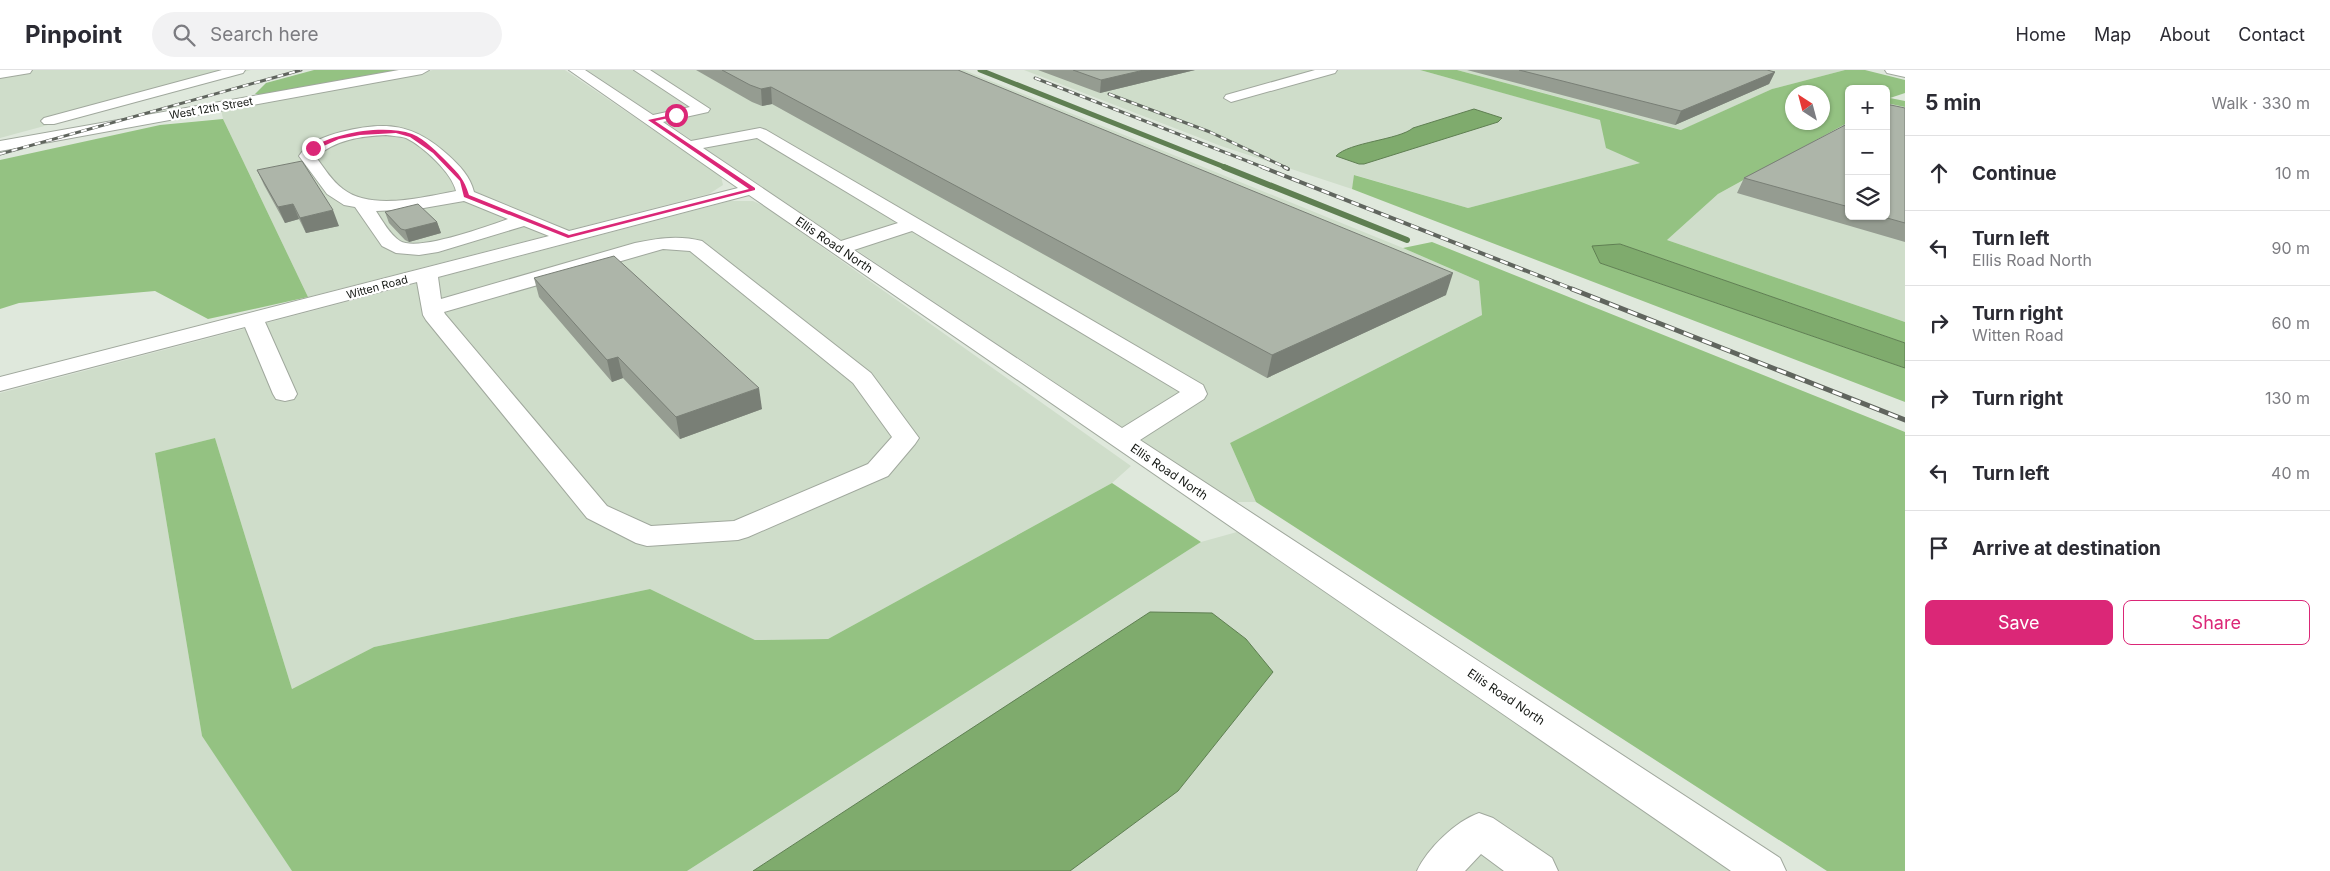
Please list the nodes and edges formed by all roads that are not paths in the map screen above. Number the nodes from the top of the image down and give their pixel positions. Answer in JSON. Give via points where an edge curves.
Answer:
{"nodes":[{"id":1,"x":25,"y":70,"type":"edge"},
{"id":2,"x":238,"y":70,"type":"edge"},
{"id":3,"x":422,"y":70,"type":"edge"},
{"id":4,"x":576,"y":70,"type":"edge"},
{"id":5,"x":641,"y":70,"type":"edge"},
{"id":6,"x":1330,"y":70,"type":"edge"},
{"id":7,"x":1892,"y":70,"type":"edge"},
{"id":8,"x":1905,"y":73,"type":"edge"},
{"id":9,"x":0,"y":74,"type":"edge"},
{"id":10,"x":1231,"y":98,"type":"dead end"},
{"id":11,"x":651,"y":120,"type":"junction"},
{"id":12,"x":31,"y":124,"type":"dead end"},
{"id":13,"x":731,"y":124,"type":"dead end"},
{"id":14,"x":755,"y":132,"type":"junction"},
{"id":15,"x":0,"y":146,"type":"edge"},
{"id":16,"x":689,"y":146,"type":"junction"},
{"id":17,"x":753,"y":189,"type":"junction"},
{"id":18,"x":466,"y":196,"type":"junction"},
{"id":19,"x":362,"y":205,"type":"junction"},
{"id":20,"x":526,"y":219,"type":"junction"},
{"id":21,"x":914,"y":224,"type":"junction"},
{"id":22,"x":568,"y":237,"type":"junction"},
{"id":23,"x":452,"y":243,"type":"junction"},
{"id":24,"x":839,"y":248,"type":"junction"},
{"id":25,"x":471,"y":262,"type":"junction"},
{"id":26,"x":427,"y":274,"type":"junction"},
{"id":27,"x":433,"y":308,"type":"junction"},
{"id":28,"x":253,"y":319,"type":"junction"},
{"id":29,"x":0,"y":384,"type":"edge"},
{"id":30,"x":285,"y":394,"type":"dead end"},
{"id":31,"x":1122,"y":440,"type":"junction"},
{"id":32,"x":1438,"y":871,"type":"edge"},
{"id":33,"x":1537,"y":871,"type":"edge"},
{"id":34,"x":1765,"y":871,"type":"edge"}],
"edges":[{"from":1,"to":9,"type":"street"},
{"from":2,"to":12,"type":"street"},
{"from":3,"to":15,"type":"street","name":"West 12th Street"},
{"from":4,"to":11,"type":"street","name":"Ellis Road North"},
{"from":5,"to":11,"type":"street","via":[[709,113]]},
{"from":6,"to":10,"type":"street"},
{"from":7,"to":8,"type":"street"},
{"from":11,"to":16,"type":"street","name":"Ellis Road North"},
{"from":13,"to":14,"type":"street","via":[[743,125]]},
{"from":14,"to":16,"type":"street"},
{"from":14,"to":21,"type":"street"},
{"from":16,"to":17,"type":"street","name":"Ellis Road North"},
{"from":17,"to":22,"type":"street","name":"Witten Road"},
{"from":17,"to":24,"type":"street","name":"Ellis Road North"},
{"from":18,"to":19,"type":"street","via":[[405,205]]},
{"from":18,"to":19,"type":"street","via":[[462,180],[435,152],[412,136],[396,132],[360,133],[313,148],[306,156],[338,194]]},
{"from":18,"to":20,"type":"street"},
{"from":19,"to":23,"type":"street","via":[[393,245],[410,250]]},
{"from":20,"to":22,"type":"street"},
{"from":20,"to":23,"type":"street"},
{"from":21,"to":24,"type":"street"},
{"from":21,"to":31,"type":"street","via":[[1194,390],[1195,394]]},
{"from":22,"to":25,"type":"street","name":"Witten Road"},
{"from":23,"to":25,"type":"street"},
{"from":24,"to":31,"type":"street","name":"Ellis Road North"},
{"from":25,"to":26,"type":"street","name":"Witten Road"},
{"from":26,"to":27,"type":"street"},
{"from":26,"to":28,"type":"street","name":"Witten Road"},
{"from":27,"to":27,"type":"street","via":[[434,315],[597,512],[647,536],[738,530],[878,470],[906,438],[862,378],[695,245],[663,243],[635,249]]},
{"from":28,"to":29,"type":"street","name":"Witten Road"},
{"from":28,"to":30,"type":"street"},
{"from":31,"to":34,"type":"street","name":"Ellis Road North"},
{"from":32,"to":33,"type":"street","via":[[1479,830]]}]}
